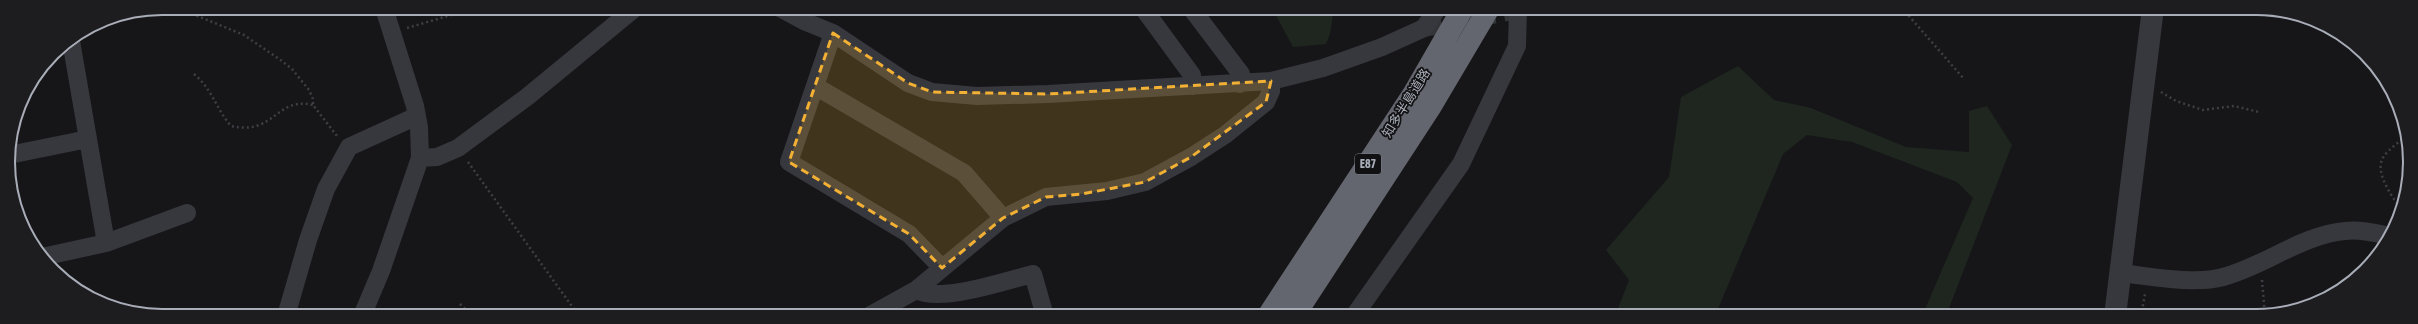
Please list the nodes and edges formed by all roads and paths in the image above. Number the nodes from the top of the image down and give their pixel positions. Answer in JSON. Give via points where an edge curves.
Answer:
{"nodes":[{"id":1,"x":195,"y":15,"type":"edge"},
{"id":2,"x":386,"y":15,"type":"edge"},
{"id":3,"x":451,"y":15,"type":"edge"},
{"id":4,"x":627,"y":15,"type":"edge"},
{"id":5,"x":793,"y":15,"type":"edge"},
{"id":6,"x":1148,"y":15,"type":"edge"},
{"id":7,"x":1197,"y":15,"type":"edge"},
{"id":8,"x":1433,"y":15,"type":"tunnel mouth"},
{"id":9,"x":1459,"y":15,"type":"edge"},
{"id":10,"x":1485,"y":15,"type":"edge"},
{"id":11,"x":1518,"y":15,"type":"edge"},
{"id":12,"x":1908,"y":15,"type":"edge"},
{"id":13,"x":2152,"y":15,"type":"edge"},
{"id":14,"x":391,"y":33,"type":"junction"},
{"id":15,"x":833,"y":33,"type":"junction"},
{"id":16,"x":72,"y":46,"type":"edge"},
{"id":17,"x":194,"y":74,"type":"dead end"},
{"id":18,"x":1964,"y":79,"type":"dead end"},
{"id":19,"x":1271,"y":81,"type":"junction"},
{"id":20,"x":1240,"y":84,"type":"junction"},
{"id":21,"x":815,"y":86,"type":"junction"},
{"id":22,"x":1193,"y":86,"type":"junction"},
{"id":23,"x":2143,"y":88,"type":"junction"},
{"id":24,"x":313,"y":105,"type":"junction"},
{"id":25,"x":2259,"y":112,"type":"dead end"},
{"id":26,"x":417,"y":116,"type":"junction"},
{"id":27,"x":88,"y":139,"type":"junction"},
{"id":28,"x":2401,"y":140,"type":"edge"},
{"id":29,"x":349,"y":147,"type":"junction"},
{"id":30,"x":458,"y":148,"type":"junction"},
{"id":31,"x":15,"y":154,"type":"edge"},
{"id":32,"x":420,"y":158,"type":"junction"},
{"id":33,"x":2397,"y":203,"type":"edge"},
{"id":34,"x":187,"y":213,"type":"dead end"},
{"id":35,"x":1003,"y":218,"type":"junction"},
{"id":36,"x":2384,"y":235,"type":"edge"},
{"id":37,"x":106,"y":242,"type":"junction"},
{"id":38,"x":48,"y":256,"type":"edge"},
{"id":39,"x":2256,"y":265,"type":"junction"},
{"id":40,"x":942,"y":268,"type":"junction"},
{"id":41,"x":2120,"y":273,"type":"junction"},
{"id":42,"x":2148,"y":275,"type":"junction"},
{"id":43,"x":916,"y":290,"type":"junction"},
{"id":44,"x":460,"y":304,"type":"dead end"},
{"id":45,"x":288,"y":309,"type":"edge"},
{"id":46,"x":365,"y":309,"type":"edge"},
{"id":47,"x":465,"y":309,"type":"edge"},
{"id":48,"x":573,"y":309,"type":"edge"},
{"id":49,"x":882,"y":309,"type":"edge"},
{"id":50,"x":1043,"y":309,"type":"edge"},
{"id":51,"x":1273,"y":309,"type":"edge"},
{"id":52,"x":1299,"y":309,"type":"edge"},
{"id":53,"x":1359,"y":309,"type":"edge"},
{"id":54,"x":2116,"y":309,"type":"edge"},
{"id":55,"x":2142,"y":309,"type":"edge"},
{"id":56,"x":2265,"y":309,"type":"edge"}],
"edges":[{"from":1,"to":24,"type":"path","via":[[244,35],[282,61],[309,90]]},
{"from":2,"to":14,"type":"street"},
{"from":3,"to":14,"type":"path"},
{"from":4,"to":30,"type":"street","via":[[527,97]]},
{"from":5,"to":15,"type":"street"},
{"from":6,"to":22,"type":"street","via":[[1192,75]]},
{"from":7,"to":20,"type":"street","via":[[1241,74]]},
{"from":8,"to":19,"type":"street","via":[[1424,28],[1382,47],[1323,68]]},
{"from":9,"to":51,"type":"highway","name":"知多半島道路","number":"E87","via":[[1414,92]]},
{"from":10,"to":52,"type":"highway","name":"知多半島道路","number":"E87","via":[[1430,106]]},
{"from":11,"to":53,"type":"street","via":[[1517,46],[1461,164]]},
{"from":12,"to":18,"type":"path"},
{"from":13,"to":23,"type":"street"},
{"from":14,"to":26,"type":"street"},
{"from":15,"to":21,"type":"street"},
{"from":15,"to":22,"type":"street","via":[[908,83],[932,92],[978,96]]},
{"from":16,"to":27,"type":"street"},
{"from":17,"to":24,"type":"path","via":[[211,93],[223,117],[231,126],[251,129],[273,119],[288,106]]},
{"from":19,"to":20,"type":"street"},
{"from":19,"to":35,"type":"street","via":[[1269,98],[1254,113],[1197,153],[1145,182],[1107,191],[1046,197]]},
{"from":20,"to":22,"type":"street"},
{"from":21,"to":35,"type":"street","via":[[964,174]]},
{"from":21,"to":40,"type":"street","via":[[789,162],[909,234]]},
{"from":23,"to":25,"type":"path","via":[[2152,88],[2176,101],[2203,110],[2234,106]]},
{"from":23,"to":41,"type":"street"},
{"from":24,"to":29,"type":"path"},
{"from":26,"to":29,"type":"street"},
{"from":26,"to":32,"type":"street"},
{"from":27,"to":31,"type":"street"},
{"from":27,"to":37,"type":"street"},
{"from":28,"to":33,"type":"path","via":[[2384,156],[2381,163],[2382,176]]},
{"from":29,"to":45,"type":"street","via":[[326,189]]},
{"from":30,"to":32,"type":"street","via":[[437,157]]},
{"from":30,"to":48,"type":"path"},
{"from":32,"to":46,"type":"street","via":[[381,271]]},
{"from":34,"to":37,"type":"street"},
{"from":35,"to":40,"type":"street"},
{"from":36,"to":39,"type":"street","via":[[2345,231],[2311,239]]},
{"from":37,"to":38,"type":"street"},
{"from":39,"to":42,"type":"street","via":[[2221,278]]},
{"from":39,"to":56,"type":"path","via":[[2261,274]]},
{"from":40,"to":43,"type":"street"},
{"from":41,"to":42,"type":"street"},
{"from":41,"to":54,"type":"street"},
{"from":42,"to":55,"type":"path"},
{"from":43,"to":49,"type":"street"},
{"from":43,"to":50,"type":"street","via":[[926,295],[949,294],[1033,274]]},
{"from":44,"to":47,"type":"path"}]}
